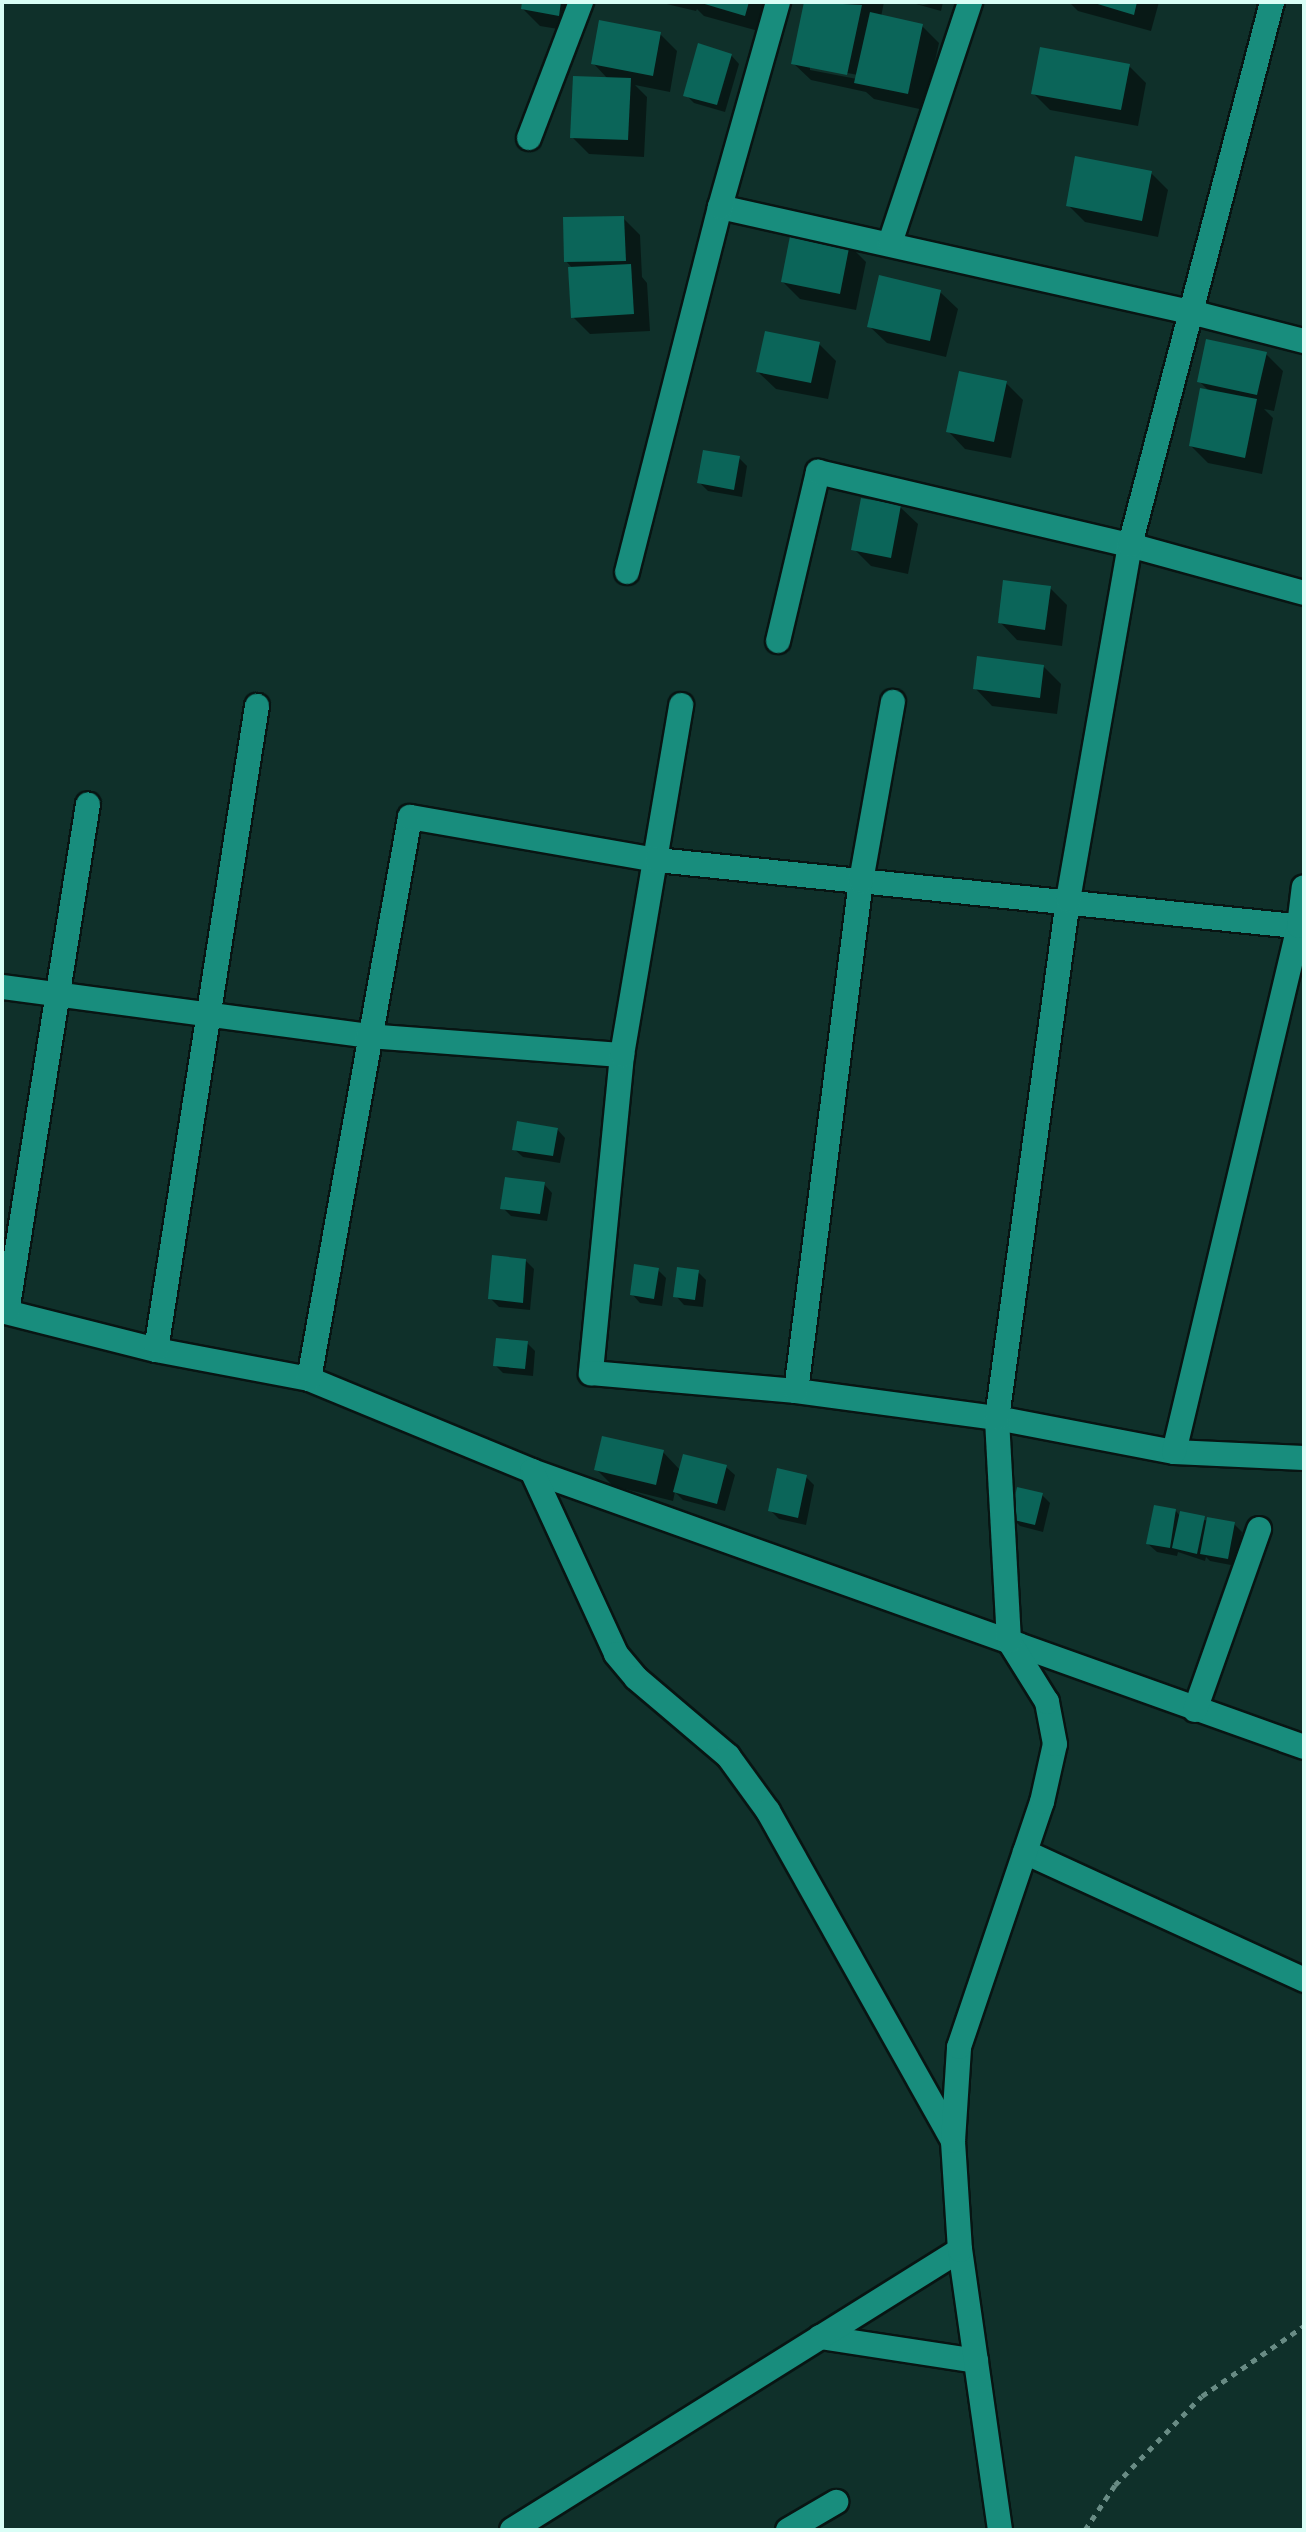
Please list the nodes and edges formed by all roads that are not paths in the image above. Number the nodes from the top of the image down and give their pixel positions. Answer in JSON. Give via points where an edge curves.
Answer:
{"nodes":[{"id":1,"x":581,"y":2,"type":"edge"},
{"id":2,"x":778,"y":2,"type":"edge"},
{"id":3,"x":970,"y":2,"type":"edge"},
{"id":4,"x":1272,"y":2,"type":"edge"},
{"id":5,"x":529,"y":138,"type":"dead end"},
{"id":6,"x":720,"y":207,"type":"junction"},
{"id":7,"x":890,"y":243,"type":"junction"},
{"id":8,"x":1191,"y":312,"type":"junction"},
{"id":9,"x":1304,"y":341,"type":"edge"},
{"id":10,"x":1130,"y":545,"type":"junction"},
{"id":11,"x":627,"y":572,"type":"dead end"},
{"id":12,"x":1304,"y":593,"type":"edge"},
{"id":13,"x":778,"y":641,"type":"dead end"},
{"id":14,"x":893,"y":702,"type":"dead end"},
{"id":15,"x":681,"y":705,"type":"dead end"},
{"id":16,"x":257,"y":706,"type":"dead end"},
{"id":17,"x":88,"y":804,"type":"dead end"},
{"id":18,"x":657,"y":860,"type":"junction"},
{"id":19,"x":861,"y":881,"type":"junction"},
{"id":20,"x":1304,"y":887,"type":"edge"},
{"id":21,"x":1068,"y":900,"type":"junction"},
{"id":22,"x":1301,"y":926,"type":"edge"},
{"id":23,"x":2,"y":987,"type":"edge"},
{"id":24,"x":58,"y":995,"type":"junction"},
{"id":25,"x":207,"y":1016,"type":"junction"},
{"id":26,"x":368,"y":1036,"type":"junction"},
{"id":27,"x":622,"y":1055,"type":"junction"},
{"id":28,"x":5,"y":1312,"type":"edge"},
{"id":29,"x":156,"y":1350,"type":"junction"},
{"id":30,"x":309,"y":1379,"type":"junction"},
{"id":31,"x":796,"y":1391,"type":"junction"},
{"id":32,"x":997,"y":1418,"type":"junction"},
{"id":33,"x":1174,"y":1452,"type":"junction"},
{"id":34,"x":1304,"y":1458,"type":"edge"},
{"id":35,"x":532,"y":1471,"type":"junction"},
{"id":36,"x":1259,"y":1529,"type":"dead end"},
{"id":37,"x":1009,"y":1641,"type":"junction"},
{"id":38,"x":1195,"y":1710,"type":"junction"},
{"id":39,"x":1304,"y":1747,"type":"edge"},
{"id":40,"x":1025,"y":1852,"type":"junction"},
{"id":41,"x":1304,"y":1980,"type":"edge"},
{"id":42,"x":953,"y":2141,"type":"junction"},
{"id":43,"x":960,"y":2250,"type":"junction"},
{"id":44,"x":820,"y":2337,"type":"junction"},
{"id":45,"x":976,"y":2361,"type":"junction"},
{"id":46,"x":836,"y":2502,"type":"dead end"},
{"id":47,"x":512,"y":2530,"type":"edge"},
{"id":48,"x":788,"y":2530,"type":"edge"},
{"id":49,"x":1000,"y":2530,"type":"edge"}],
"edges":[{"from":1,"to":5,"type":"street"},
{"from":2,"to":6,"type":"street"},
{"from":3,"to":7,"type":"street"},
{"from":4,"to":8,"type":"street"},
{"from":6,"to":7,"type":"street"},
{"from":6,"to":11,"type":"street"},
{"from":7,"to":8,"type":"street"},
{"from":8,"to":9,"type":"street"},
{"from":8,"to":10,"type":"street"},
{"from":10,"to":12,"type":"street"},
{"from":10,"to":13,"type":"street","via":[[818,472]]},
{"from":10,"to":21,"type":"street"},
{"from":14,"to":19,"type":"street"},
{"from":15,"to":18,"type":"street"},
{"from":16,"to":25,"type":"street"},
{"from":17,"to":24,"type":"street"},
{"from":18,"to":19,"type":"street"},
{"from":18,"to":26,"type":"street","via":[[410,817]]},
{"from":18,"to":27,"type":"street"},
{"from":19,"to":21,"type":"street"},
{"from":19,"to":31,"type":"street"},
{"from":20,"to":22,"type":"street"},
{"from":21,"to":22,"type":"street"},
{"from":21,"to":32,"type":"street"},
{"from":22,"to":33,"type":"street"},
{"from":23,"to":24,"type":"street"},
{"from":24,"to":25,"type":"street"},
{"from":24,"to":28,"type":"street"},
{"from":25,"to":26,"type":"street"},
{"from":25,"to":29,"type":"street"},
{"from":26,"to":27,"type":"street"},
{"from":26,"to":30,"type":"street"},
{"from":27,"to":31,"type":"street","via":[[591,1373]]},
{"from":28,"to":29,"type":"street"},
{"from":29,"to":30,"type":"street"},
{"from":30,"to":35,"type":"street"},
{"from":31,"to":32,"type":"street"},
{"from":32,"to":33,"type":"street"},
{"from":32,"to":37,"type":"street"},
{"from":33,"to":34,"type":"street"},
{"from":35,"to":37,"type":"street"},
{"from":35,"to":42,"type":"street","via":[[616,1654],[636,1678],[728,1756],[768,1811]]},
{"from":36,"to":38,"type":"street"},
{"from":37,"to":38,"type":"street"},
{"from":37,"to":40,"type":"street","via":[[1047,1702],[1055,1744]]},
{"from":38,"to":39,"type":"street"},
{"from":40,"to":41,"type":"street"},
{"from":40,"to":42,"type":"street","via":[[959,2047]]},
{"from":42,"to":43,"type":"street"},
{"from":43,"to":44,"type":"street"},
{"from":43,"to":45,"type":"street"},
{"from":44,"to":45,"type":"street"},
{"from":44,"to":47,"type":"street"},
{"from":45,"to":49,"type":"street"},
{"from":46,"to":48,"type":"street"}]}
